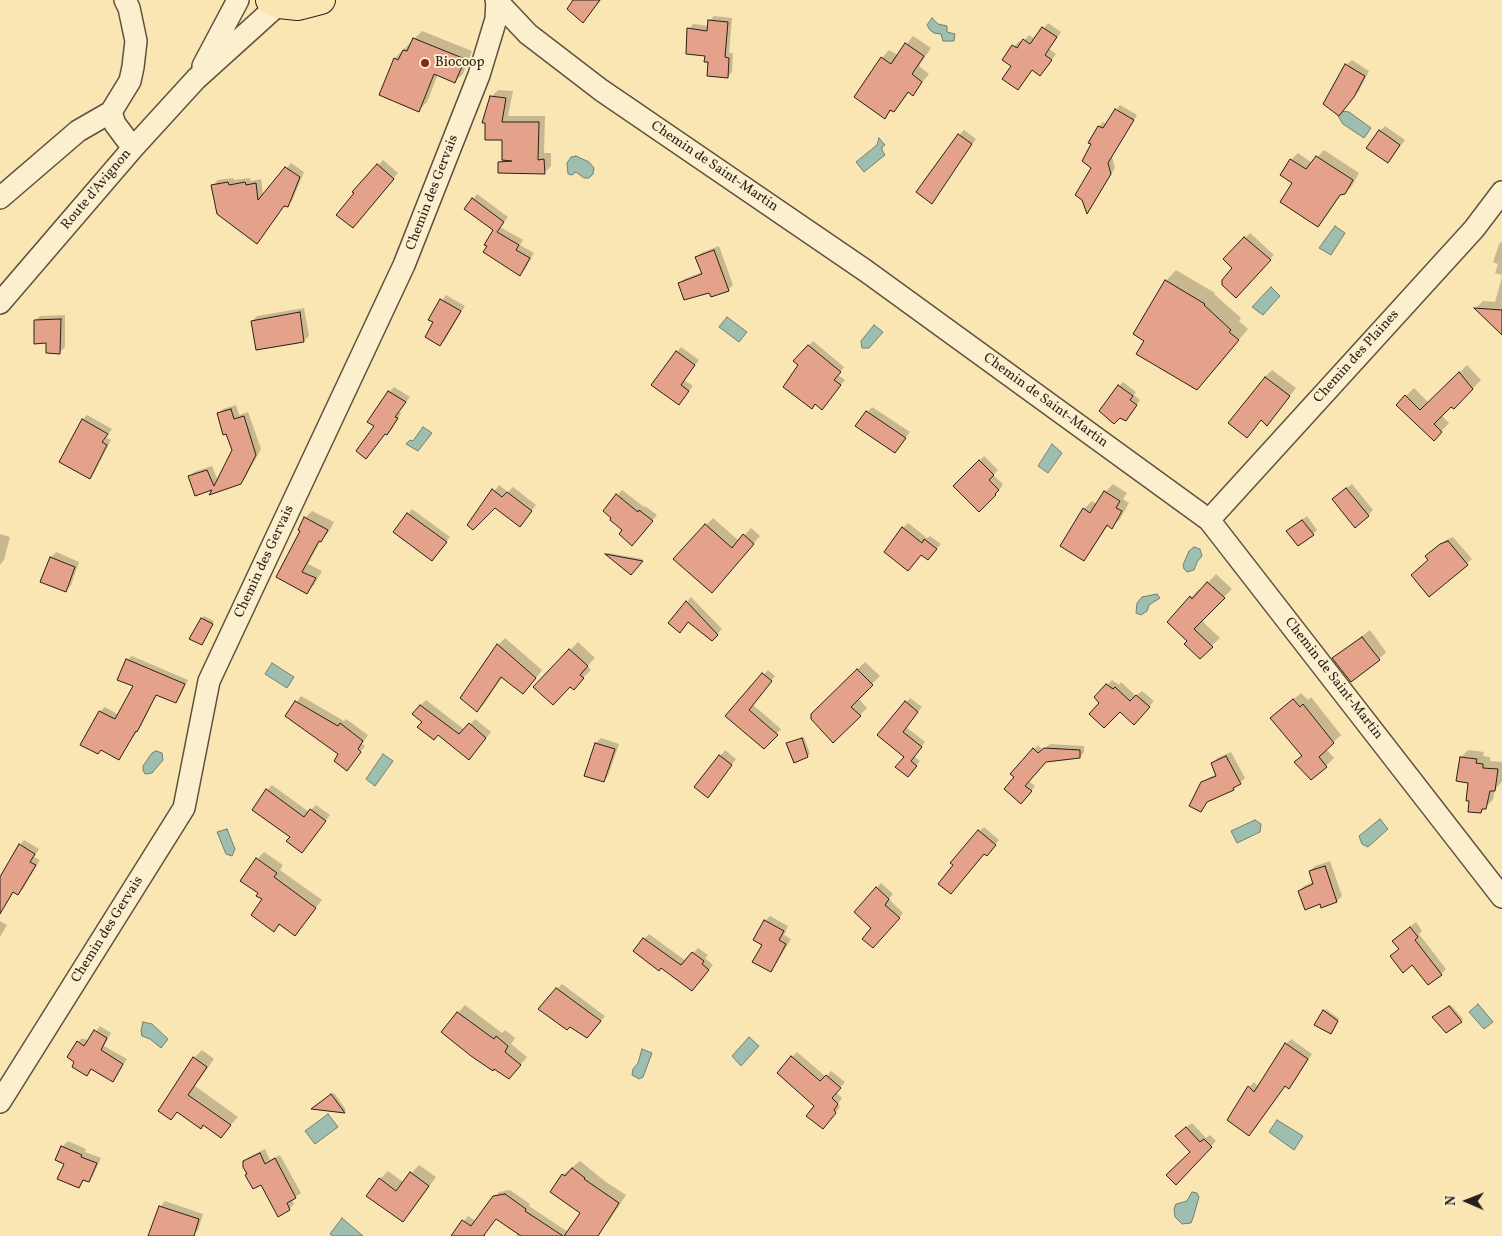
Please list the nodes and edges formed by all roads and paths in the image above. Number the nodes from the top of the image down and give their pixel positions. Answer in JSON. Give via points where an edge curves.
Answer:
{"nodes":[{"id":1,"x":125,"y":0,"type":"edge"},
{"id":2,"x":238,"y":0,"type":"edge"},
{"id":3,"x":321,"y":0,"type":"edge"},
{"id":4,"x":497,"y":0,"type":"edge"},
{"id":5,"x":275,"y":2,"type":"edge"},
{"id":6,"x":196,"y":79,"type":"junction"},
{"id":7,"x":111,"y":112,"type":"junction"},
{"id":8,"x":133,"y":148,"type":"junction"},
{"id":9,"x":1502,"y":192,"type":"edge"},
{"id":10,"x":0,"y":198,"type":"edge"},
{"id":11,"x":0,"y":303,"type":"edge"},
{"id":12,"x":1209,"y":520,"type":"junction"},
{"id":13,"x":1502,"y":897,"type":"edge"},
{"id":14,"x":0,"y":1102,"type":"edge"}],
"edges":[{"from":1,"to":7,"type":"street","via":[[136,40],[133,67],[130,81]]},
{"from":2,"to":6,"type":"street"},
{"from":3,"to":5,"type":"main road","via":[[298,6]]},
{"from":4,"to":12,"type":"street","name":"Chemin de Saint-Martin","via":[[528,34],[602,90],[866,271]]},
{"from":4,"to":14,"type":"street","name":"Chemin des Gervais","via":[[496,19],[479,75],[404,265],[209,681],[184,808]]},
{"from":5,"to":6,"type":"street"},
{"from":6,"to":8,"type":"street","name":"Route d'Avignon"},
{"from":7,"to":8,"type":"street","via":[[115,124]]},
{"from":7,"to":10,"type":"street","via":[[78,131]]},
{"from":8,"to":11,"type":"street","name":"Route d'Avignon"},
{"from":9,"to":12,"type":"street","name":"Chemin des Plaines","via":[[1474,229]]},
{"from":12,"to":13,"type":"street","name":"Chemin de Saint-Martin"}]}
